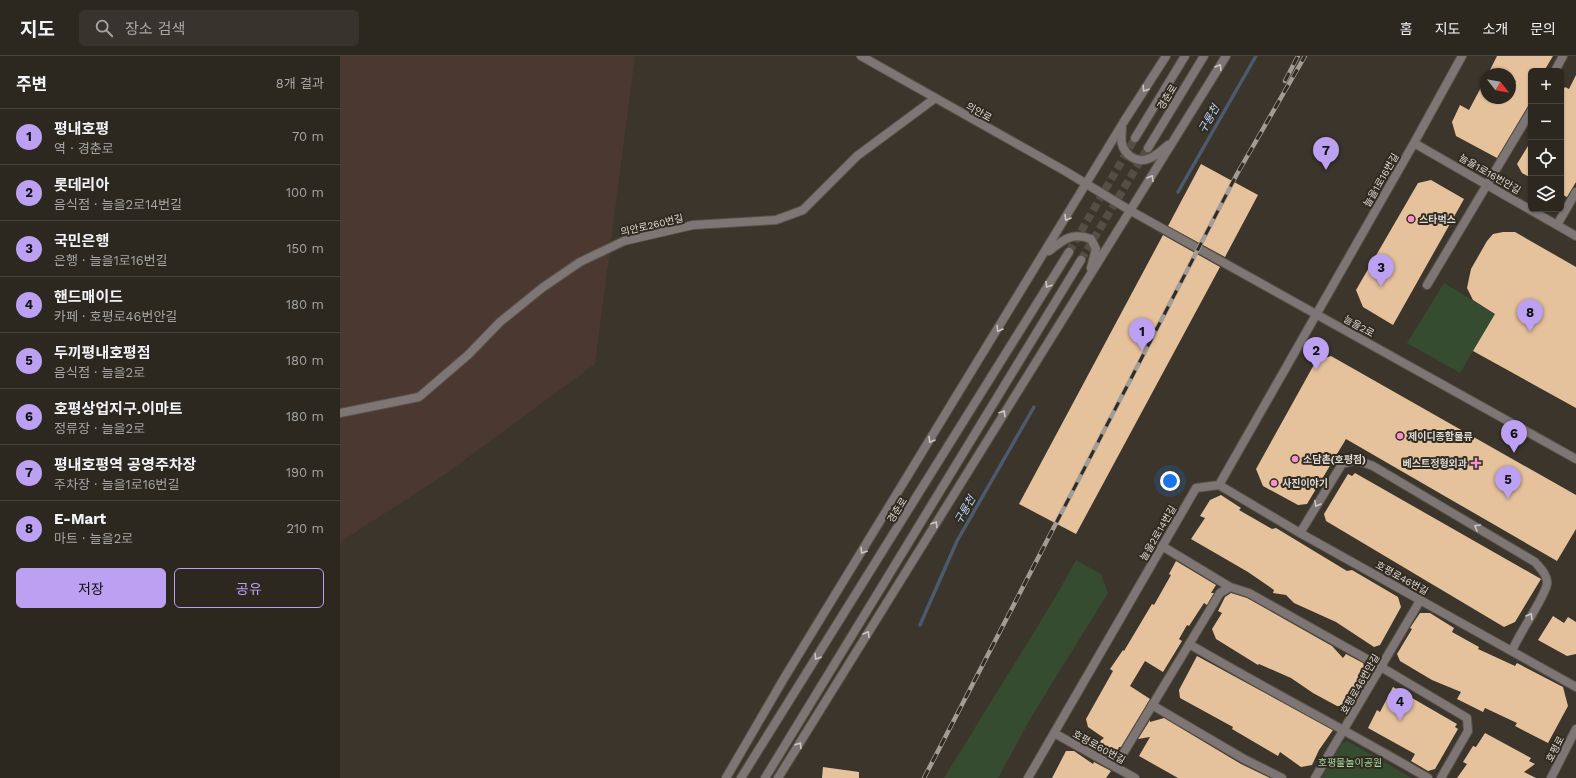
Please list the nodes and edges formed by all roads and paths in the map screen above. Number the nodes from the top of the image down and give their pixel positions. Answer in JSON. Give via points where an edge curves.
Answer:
{"nodes":[{"id":1,"x":861,"y":56,"type":"edge"},
{"id":2,"x":1166,"y":56,"type":"edge"},
{"id":3,"x":1185,"y":56,"type":"edge"},
{"id":4,"x":1204,"y":56,"type":"edge"},
{"id":5,"x":1226,"y":56,"type":"edge"},
{"id":6,"x":1462,"y":56,"type":"edge"},
{"id":7,"x":1563,"y":56,"type":"edge"},
{"id":8,"x":1557,"y":68,"type":"edge"},
{"id":9,"x":934,"y":99,"type":"junction"},
{"id":10,"x":1528,"y":116,"type":"edge"},
{"id":11,"x":1123,"y":123,"type":"junction"},
{"id":12,"x":1177,"y":136,"type":"junction"},
{"id":13,"x":1134,"y":138,"type":"tunnel mouth"},
{"id":14,"x":1414,"y":143,"type":"junction"},
{"id":15,"x":1148,"y":148,"type":"tunnel mouth"},
{"id":16,"x":1087,"y":185,"type":"junction"},
{"id":17,"x":1488,"y":185,"type":"junction"},
{"id":18,"x":1576,"y":192,"type":"edge"},
{"id":19,"x":1131,"y":211,"type":"junction"},
{"id":20,"x":1557,"y":225,"type":"junction"},
{"id":21,"x":1576,"y":236,"type":"edge"},
{"id":22,"x":1068,"y":252,"type":"tunnel mouth"},
{"id":23,"x":1045,"y":254,"type":"junction"},
{"id":24,"x":1081,"y":260,"type":"tunnel mouth"},
{"id":25,"x":1088,"y":279,"type":"junction"},
{"id":26,"x":1427,"y":285,"type":"dead end"},
{"id":27,"x":1316,"y":314,"type":"junction"},
{"id":28,"x":340,"y":413,"type":"edge"},
{"id":29,"x":1576,"y":459,"type":"edge"},
{"id":30,"x":1219,"y":485,"type":"junction"},
{"id":31,"x":1300,"y":533,"type":"junction"},
{"id":32,"x":1162,"y":546,"type":"junction"},
{"id":33,"x":1230,"y":587,"type":"junction"},
{"id":34,"x":1421,"y":599,"type":"junction"},
{"id":35,"x":1189,"y":644,"type":"junction"},
{"id":36,"x":1512,"y":651,"type":"junction"},
{"id":37,"x":1381,"y":667,"type":"junction"},
{"id":38,"x":1576,"y":687,"type":"edge"},
{"id":39,"x":1152,"y":705,"type":"junction"},
{"id":40,"x":1576,"y":729,"type":"edge"},
{"id":41,"x":1345,"y":730,"type":"junction"},
{"id":42,"x":1054,"y":733,"type":"junction"},
{"id":43,"x":1115,"y":767,"type":"junction"},
{"id":44,"x":726,"y":778,"type":"edge"},
{"id":45,"x":742,"y":778,"type":"edge"},
{"id":46,"x":766,"y":778,"type":"edge"},
{"id":47,"x":778,"y":778,"type":"edge"},
{"id":48,"x":1028,"y":778,"type":"edge"},
{"id":49,"x":1135,"y":778,"type":"edge"},
{"id":50,"x":1282,"y":778,"type":"edge"},
{"id":51,"x":1315,"y":778,"type":"edge"},
{"id":52,"x":1428,"y":778,"type":"edge"},
{"id":53,"x":1441,"y":778,"type":"edge"},
{"id":54,"x":1551,"y":778,"type":"edge"}],
"edges":[{"from":1,"to":9,"type":"street","name":"의안로"},
{"from":2,"to":11,"type":"street","one_way":true},
{"from":3,"to":13,"type":"street","name":"경춘로"},
{"from":4,"to":15,"type":"street","name":"경춘로"},
{"from":12,"to":5,"type":"street","one_way":true},
{"from":6,"to":14,"type":"street","name":"늘을1로16번길"},
{"from":7,"to":8,"type":"street"},
{"from":9,"to":16,"type":"street","name":"의안로"},
{"from":9,"to":28,"type":"street","name":"의안로260번길","via":[[857,156],[803,210],[776,220],[693,225],[624,241],[580,262],[542,288],[500,322],[468,355],[419,397]]},
{"from":10,"to":17,"type":"street"},
{"from":11,"to":12,"type":"street","via":[[1120,142],[1124,152],[1136,160],[1145,160],[1158,154]]},
{"from":11,"to":16,"type":"street"},
{"from":19,"to":12,"type":"street","one_way":true},
{"from":14,"to":17,"type":"street","name":"늘을1로16번안길"},
{"from":14,"to":27,"type":"street","name":"늘을1로16번길"},
{"from":16,"to":19,"type":"street","name":"의안로"},
{"from":16,"to":23,"type":"street","one_way":true},
{"from":17,"to":20,"type":"street","name":"늘을1로16번안길"},
{"from":17,"to":26,"type":"street"},
{"from":18,"to":20,"type":"street"},
{"from":19,"to":25,"type":"street"},
{"from":19,"to":27,"type":"street","name":"늘을2로"},
{"from":20,"to":21,"type":"street","name":"늘을1로16번안길"},
{"from":22,"to":45,"type":"street","name":"경춘로","one_way":true},
{"from":23,"to":25,"type":"street","via":[[1070,237],[1080,235],[1091,239],[1096,249]]},
{"from":23,"to":44,"type":"street","one_way":true},
{"from":24,"to":46,"type":"street"},
{"from":47,"to":25,"type":"street","one_way":true},
{"from":27,"to":29,"type":"street","name":"늘을2로"},
{"from":27,"to":30,"type":"street"},
{"from":30,"to":31,"type":"street","name":"호평로46번길"},
{"from":30,"to":32,"type":"street","name":"늘을2로14번길","via":[[1196,488]]},
{"from":31,"to":34,"type":"street","name":"호평로46번길"},
{"from":36,"to":31,"type":"street","one_way":true,"via":[[1547,583],[1545,574],[1535,562],[1373,466],[1357,460],[1342,464]]},
{"from":32,"to":33,"type":"street"},
{"from":32,"to":42,"type":"street","name":"늘을2로14번길"},
{"from":33,"to":35,"type":"street","via":[[1220,593]]},
{"from":33,"to":37,"type":"street","via":[[1249,593]]},
{"from":34,"to":36,"type":"street","name":"호평로46번길"},
{"from":34,"to":37,"type":"street","name":"호평로46번안길"},
{"from":35,"to":39,"type":"street"},
{"from":35,"to":41,"type":"street","via":[[1261,686]]},
{"from":36,"to":38,"type":"street","name":"호평로46번길"},
{"from":37,"to":41,"type":"street","name":"호평로46번안길"},
{"from":37,"to":53,"type":"street","via":[[1467,718],[1468,731]]},
{"from":39,"to":43,"type":"street"},
{"from":39,"to":50,"type":"street","via":[[1244,759]]},
{"from":40,"to":54,"type":"street","name":"호평로"},
{"from":41,"to":51,"type":"street","name":"호평로46번안길"},
{"from":41,"to":52,"type":"street"},
{"from":42,"to":43,"type":"street","name":"호평로60번길"},
{"from":42,"to":48,"type":"street","name":"늘을2로14번길"},
{"from":43,"to":49,"type":"street","name":"호평로60번길"}]}
